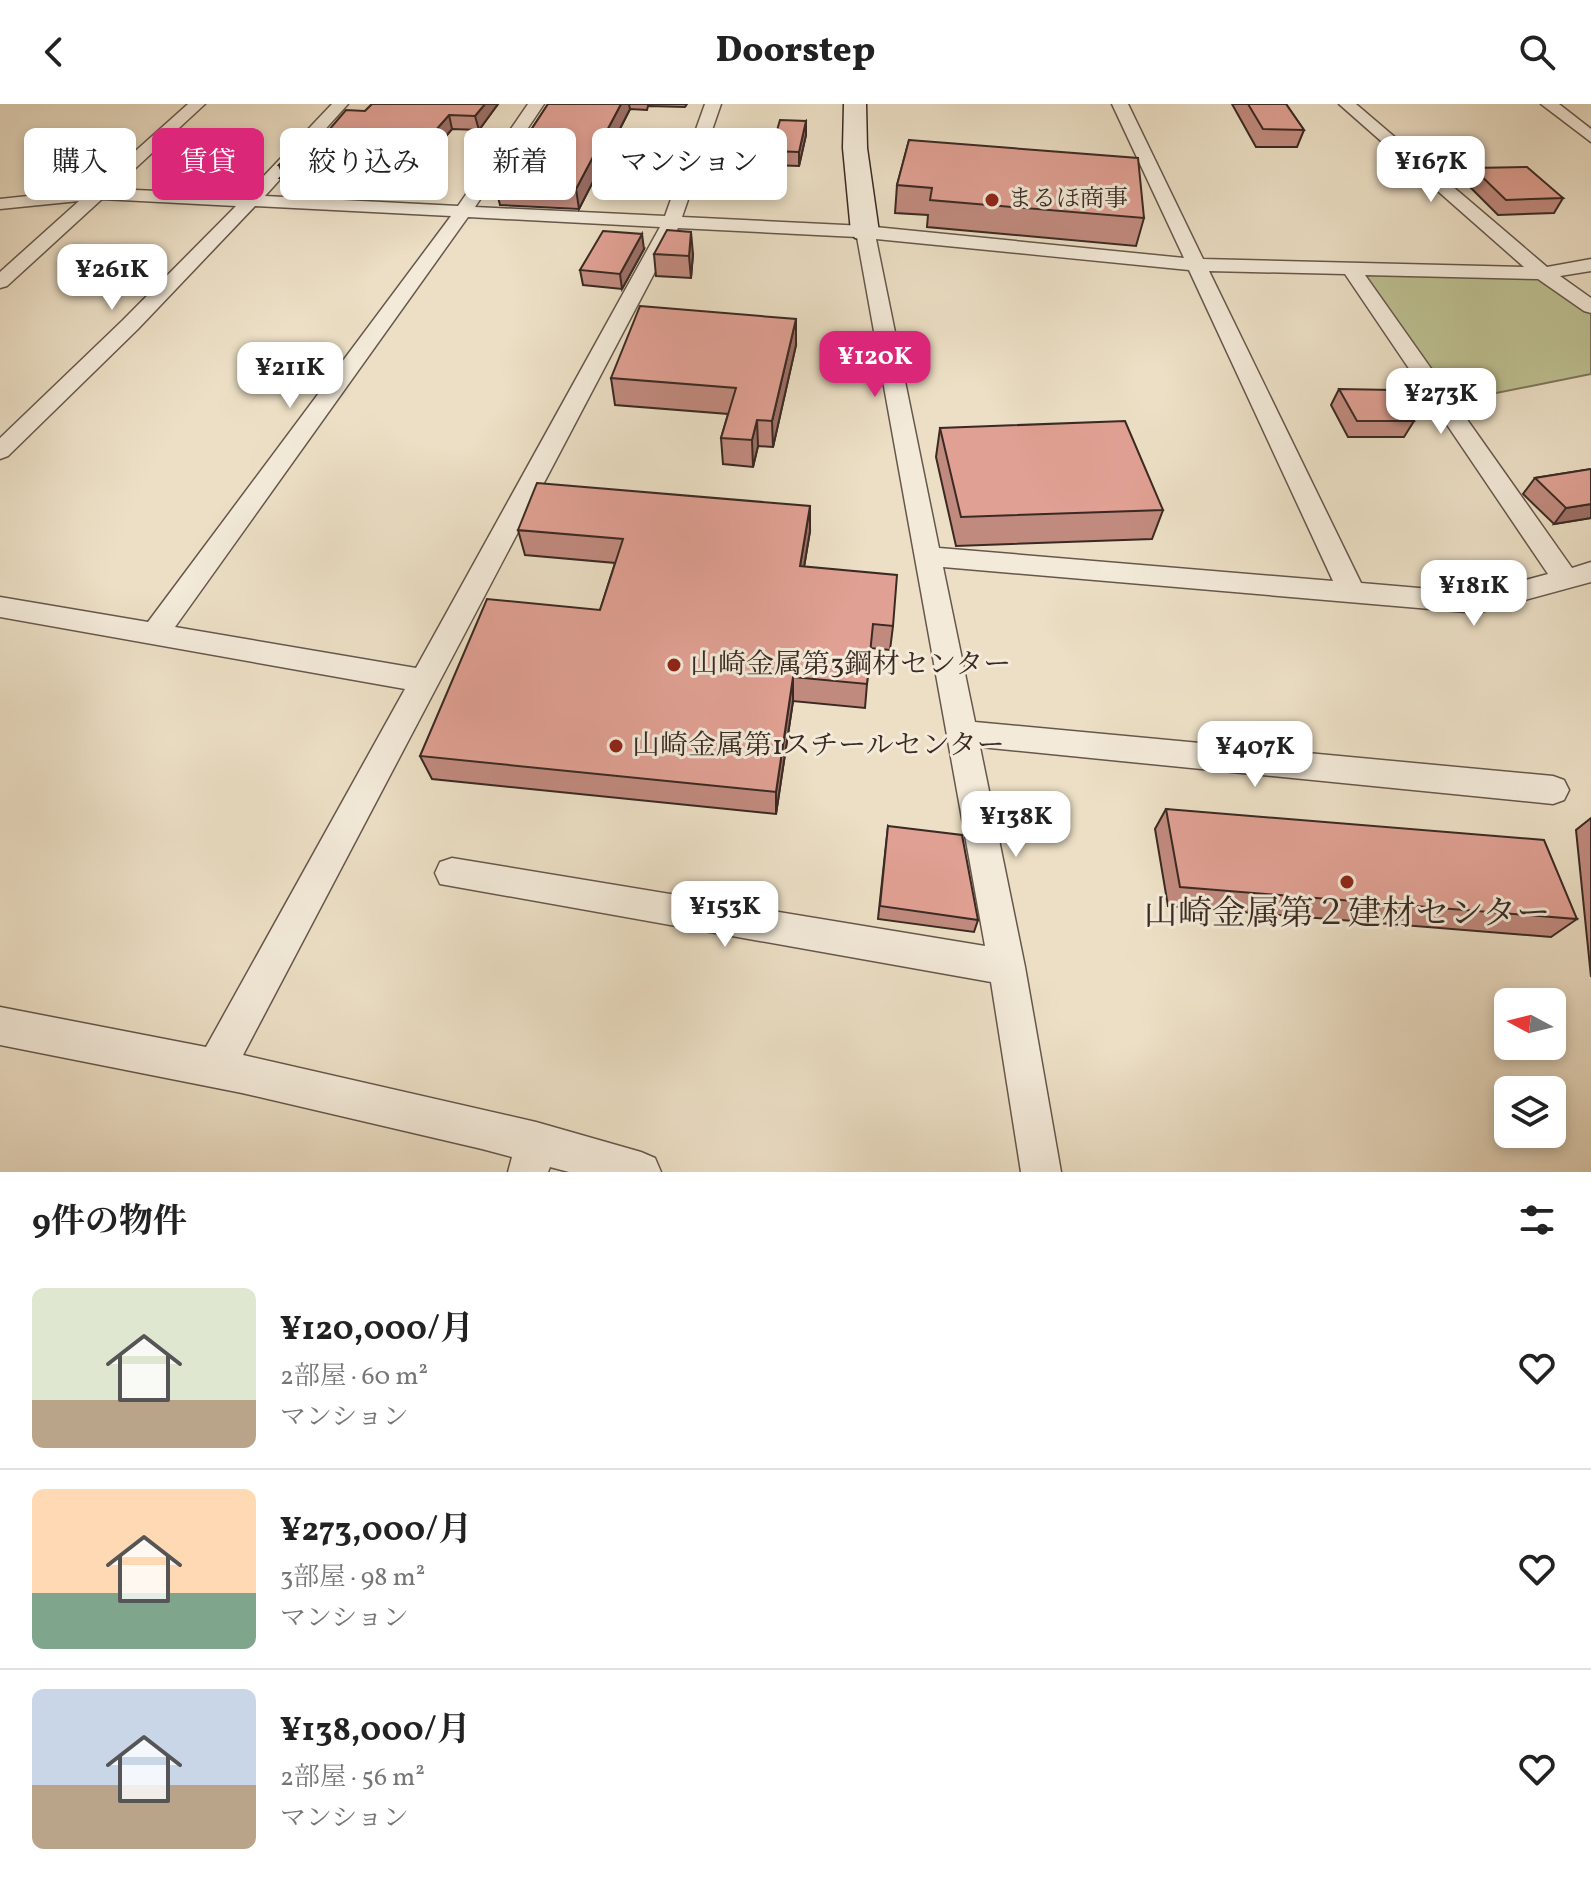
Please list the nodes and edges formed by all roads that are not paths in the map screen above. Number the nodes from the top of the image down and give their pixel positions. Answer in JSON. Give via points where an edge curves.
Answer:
{"nodes":[{"id":1,"x":340,"y":104,"type":"edge"},
{"id":2,"x":536,"y":104,"type":"edge"},
{"id":3,"x":713,"y":104,"type":"edge"},
{"id":4,"x":855,"y":104,"type":"edge"},
{"id":5,"x":1120,"y":104,"type":"edge"},
{"id":6,"x":1347,"y":104,"type":"edge"},
{"id":7,"x":1549,"y":104,"type":"edge"},
{"id":8,"x":199,"y":106,"type":"edge"},
{"id":9,"x":1591,"y":137,"type":"edge"},
{"id":10,"x":136,"y":160,"type":"edge"},
{"id":11,"x":136,"y":196,"type":"edge"},
{"id":12,"x":38,"y":200,"type":"edge"},
{"id":13,"x":89,"y":200,"type":"edge"},
{"id":14,"x":251,"y":203,"type":"junction"},
{"id":15,"x":0,"y":204,"type":"edge"},
{"id":16,"x":463,"y":212,"type":"junction"},
{"id":17,"x":671,"y":224,"type":"junction"},
{"id":18,"x":865,"y":232,"type":"junction"},
{"id":19,"x":1197,"y":265,"type":"junction"},
{"id":20,"x":1591,"y":265,"type":"edge"},
{"id":21,"x":1352,"y":270,"type":"junction"},
{"id":22,"x":1543,"y":273,"type":"junction"},
{"id":23,"x":0,"y":282,"type":"edge"},
{"id":24,"x":1591,"y":307,"type":"edge"},
{"id":25,"x":0,"y":451,"type":"edge"},
{"id":26,"x":930,"y":557,"type":"junction"},
{"id":27,"x":1578,"y":575,"type":"edge"},
{"id":28,"x":1351,"y":590,"type":"junction"},
{"id":29,"x":0,"y":607,"type":"edge"},
{"id":30,"x":154,"y":635,"type":"junction"},
{"id":31,"x":426,"y":681,"type":"junction"},
{"id":32,"x":962,"y":733,"type":"junction"},
{"id":33,"x":1553,"y":790,"type":"dead end"},
{"id":34,"x":452,"y":873,"type":"dead end"},
{"id":35,"x":1007,"y":967,"type":"junction"},
{"id":36,"x":0,"y":1026,"type":"edge"},
{"id":37,"x":217,"y":1066,"type":"junction"},
{"id":38,"x":532,"y":1157,"type":"edge"},
{"id":39,"x":641,"y":1172,"type":"edge"},
{"id":40,"x":1041,"y":1172,"type":"edge"}],
"edges":[{"from":1,"to":14,"type":"street"},
{"from":2,"to":16,"type":"street"},
{"from":3,"to":17,"type":"street"},
{"from":4,"to":18,"type":"street"},
{"from":5,"to":19,"type":"street"},
{"from":6,"to":22,"type":"street"},
{"from":7,"to":9,"type":"street"},
{"from":8,"to":10,"type":"street"},
{"from":11,"to":14,"type":"street"},
{"from":12,"to":15,"type":"street"},
{"from":13,"to":23,"type":"street"},
{"from":14,"to":16,"type":"street"},
{"from":14,"to":25,"type":"street"},
{"from":16,"to":17,"type":"street"},
{"from":16,"to":30,"type":"street"},
{"from":17,"to":18,"type":"street"},
{"from":17,"to":31,"type":"street"},
{"from":18,"to":19,"type":"street"},
{"from":18,"to":26,"type":"street"},
{"from":19,"to":21,"type":"street"},
{"from":19,"to":28,"type":"street"},
{"from":20,"to":22,"type":"street"},
{"from":21,"to":22,"type":"street"},
{"from":21,"to":27,"type":"street"},
{"from":22,"to":24,"type":"street"},
{"from":26,"to":28,"type":"street"},
{"from":26,"to":32,"type":"street"},
{"from":27,"to":28,"type":"street","via":[[1477,603]]},
{"from":29,"to":30,"type":"street"},
{"from":30,"to":31,"type":"street"},
{"from":31,"to":37,"type":"street"},
{"from":32,"to":33,"type":"street"},
{"from":32,"to":35,"type":"street"},
{"from":34,"to":35,"type":"street"},
{"from":35,"to":40,"type":"street"},
{"from":36,"to":37,"type":"street"},
{"from":37,"to":38,"type":"street"},
{"from":38,"to":39,"type":"street"}]}
